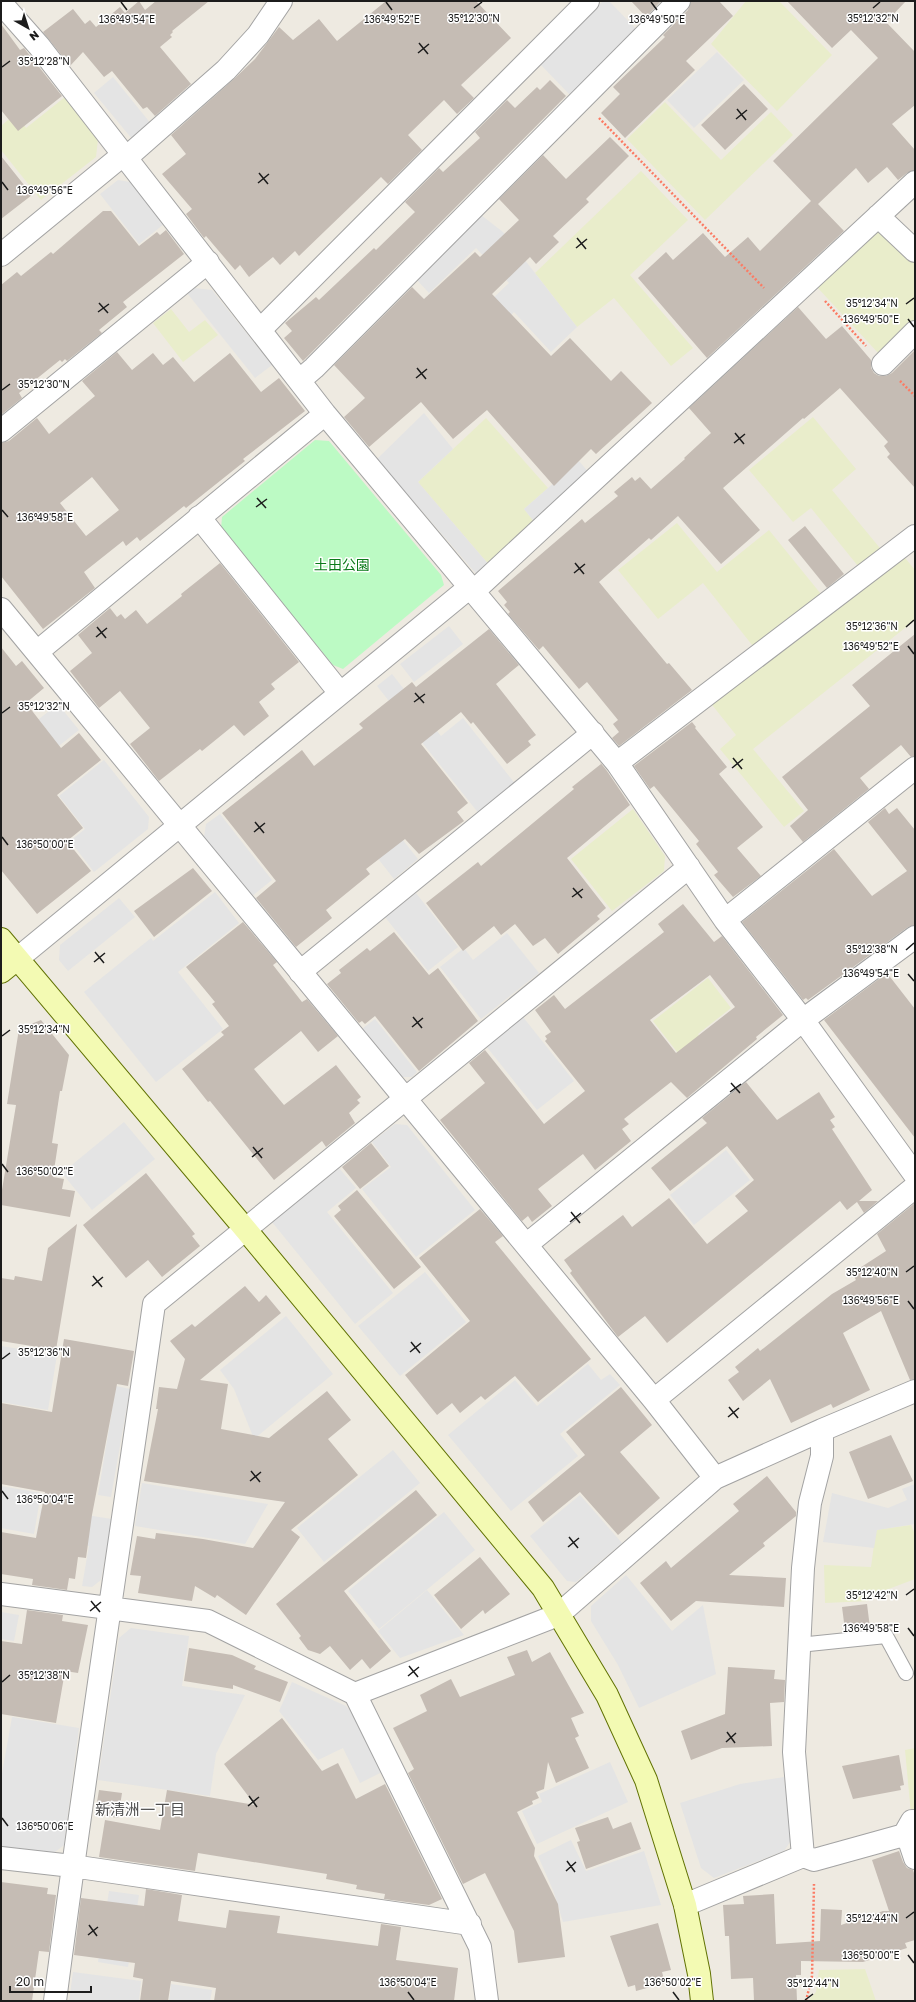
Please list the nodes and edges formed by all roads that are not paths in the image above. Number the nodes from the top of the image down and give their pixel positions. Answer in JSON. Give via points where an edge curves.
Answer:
{"nodes":[{"id":1,"x":588,"y":1,"type":"edge"},
{"id":2,"x":679,"y":1,"type":"edge"},
{"id":3,"x":280,"y":2,"type":"edge"},
{"id":4,"x":1,"y":3,"type":"edge"},
{"id":5,"x":125,"y":156,"type":"junction"},
{"id":6,"x":915,"y":182,"type":"edge"},
{"id":7,"x":878,"y":216,"type":"junction"},
{"id":8,"x":915,"y":251,"type":"edge"},
{"id":9,"x":1,"y":255,"type":"edge"},
{"id":10,"x":208,"y":262,"type":"junction"},
{"id":11,"x":261,"y":329,"type":"junction"},
{"id":12,"x":915,"y":332,"type":"edge"},
{"id":13,"x":883,"y":364,"type":"road end"},
{"id":14,"x":300,"y":380,"type":"junction"},
{"id":15,"x":325,"y":414,"type":"junction"},
{"id":16,"x":1,"y":431,"type":"edge"},
{"id":17,"x":199,"y":517,"type":"junction"},
{"id":18,"x":915,"y":536,"type":"edge"},
{"id":19,"x":472,"y":589,"type":"junction"},
{"id":20,"x":1,"y":609,"type":"edge"},
{"id":21,"x":37,"y":652,"type":"junction"},
{"id":22,"x":340,"y":693,"type":"junction"},
{"id":23,"x":593,"y":733,"type":"junction"},
{"id":24,"x":617,"y":763,"type":"junction"},
{"id":25,"x":915,"y":768,"type":"edge"},
{"id":26,"x":178,"y":825,"type":"junction"},
{"id":27,"x":689,"y":867,"type":"junction"},
{"id":28,"x":725,"y":920,"type":"junction"},
{"id":29,"x":915,"y":937,"type":"edge"},
{"id":30,"x":1,"y":939,"type":"edge"},
{"id":31,"x":9,"y":966,"type":"edge"},
{"id":32,"x":300,"y":972,"type":"junction"},
{"id":33,"x":803,"y":1020,"type":"junction"},
{"id":34,"x":404,"y":1098,"type":"junction"},
{"id":35,"x":915,"y":1175,"type":"edge"},
{"id":36,"x":915,"y":1187,"type":"edge"},
{"id":37,"x":246,"y":1230,"type":"junction"},
{"id":38,"x":526,"y":1245,"type":"junction"},
{"id":39,"x":915,"y":1391,"type":"edge"},
{"id":40,"x":654,"y":1400,"type":"junction"},
{"id":41,"x":822,"y":1430,"type":"junction"},
{"id":42,"x":715,"y":1478,"type":"junction"},
{"id":43,"x":1,"y":1594,"type":"edge"},
{"id":44,"x":111,"y":1609,"type":"junction"},
{"id":45,"x":558,"y":1615,"type":"junction"},
{"id":46,"x":800,"y":1645,"type":"junction"},
{"id":47,"x":906,"y":1673,"type":"dead end"},
{"id":48,"x":355,"y":1694,"type":"junction"},
{"id":49,"x":909,"y":1828,"type":"edge"},
{"id":50,"x":1,"y":1858,"type":"edge"},
{"id":51,"x":809,"y":1858,"type":"junction"},
{"id":52,"x":915,"y":1858,"type":"edge"},
{"id":53,"x":72,"y":1866,"type":"junction"},
{"id":54,"x":685,"y":1905,"type":"junction"},
{"id":55,"x":470,"y":1924,"type":"junction"},
{"id":56,"x":55,"y":2001,"type":"edge"},
{"id":57,"x":487,"y":2001,"type":"edge"},
{"id":58,"x":702,"y":2001,"type":"edge"}],
"edges":[{"from":1,"to":11,"type":"street"},
{"from":2,"to":14,"type":"street"},
{"from":3,"to":5,"type":"street","via":[[258,35],[226,70]]},
{"from":4,"to":5,"type":"street","via":[[39,46]]},
{"from":5,"to":9,"type":"street"},
{"from":5,"to":10,"type":"street"},
{"from":6,"to":7,"type":"street"},
{"from":7,"to":8,"type":"street"},
{"from":7,"to":19,"type":"street"},
{"from":10,"to":11,"type":"street"},
{"from":10,"to":16,"type":"street"},
{"from":11,"to":14,"type":"street"},
{"from":12,"to":13,"type":"street"},
{"from":14,"to":15,"type":"street"},
{"from":15,"to":17,"type":"street"},
{"from":15,"to":19,"type":"street"},
{"from":17,"to":21,"type":"street"},
{"from":17,"to":22,"type":"street"},
{"from":18,"to":24,"type":"street"},
{"from":19,"to":22,"type":"street"},
{"from":19,"to":23,"type":"street"},
{"from":20,"to":21,"type":"street"},
{"from":21,"to":26,"type":"street"},
{"from":22,"to":26,"type":"street"},
{"from":23,"to":24,"type":"street"},
{"from":23,"to":32,"type":"street"},
{"from":24,"to":27,"type":"street"},
{"from":25,"to":28,"type":"street"},
{"from":26,"to":31,"type":"street"},
{"from":26,"to":32,"type":"street"},
{"from":27,"to":28,"type":"street"},
{"from":27,"to":34,"type":"street"},
{"from":28,"to":33,"type":"street"},
{"from":29,"to":33,"type":"street"},
{"from":30,"to":31,"type":"street"},
{"from":31,"to":37,"type":"street"},
{"from":32,"to":34,"type":"street"},
{"from":33,"to":35,"type":"street"},
{"from":33,"to":38,"type":"street"},
{"from":34,"to":37,"type":"street"},
{"from":34,"to":38,"type":"street"},
{"from":36,"to":40,"type":"street"},
{"from":37,"to":44,"type":"street","via":[[154,1304]]},
{"from":37,"to":45,"type":"street","via":[[543,1588]]},
{"from":38,"to":40,"type":"street"},
{"from":39,"to":41,"type":"street"},
{"from":40,"to":42,"type":"street"},
{"from":41,"to":42,"type":"street"},
{"from":41,"to":46,"type":"street","via":[[822,1456],[809,1510],[803,1568]]},
{"from":42,"to":45,"type":"street"},
{"from":43,"to":44,"type":"street"},
{"from":44,"to":48,"type":"street","via":[[208,1621]]},
{"from":44,"to":53,"type":"street"},
{"from":45,"to":48,"type":"street"},
{"from":45,"to":54,"type":"street","via":[[607,1695],[646,1780]]},
{"from":46,"to":47,"type":"lane","via":[[886,1636]]},
{"from":46,"to":51,"type":"street","via":[[794,1752]]},
{"from":48,"to":55,"type":"street"},
{"from":49,"to":51,"type":"street"},
{"from":49,"to":52,"type":"street"},
{"from":50,"to":53,"type":"street"},
{"from":51,"to":54,"type":"street"},
{"from":53,"to":55,"type":"street"},
{"from":53,"to":56,"type":"street"},
{"from":54,"to":58,"type":"street"},
{"from":55,"to":57,"type":"street","via":[[480,1947]]}]}
